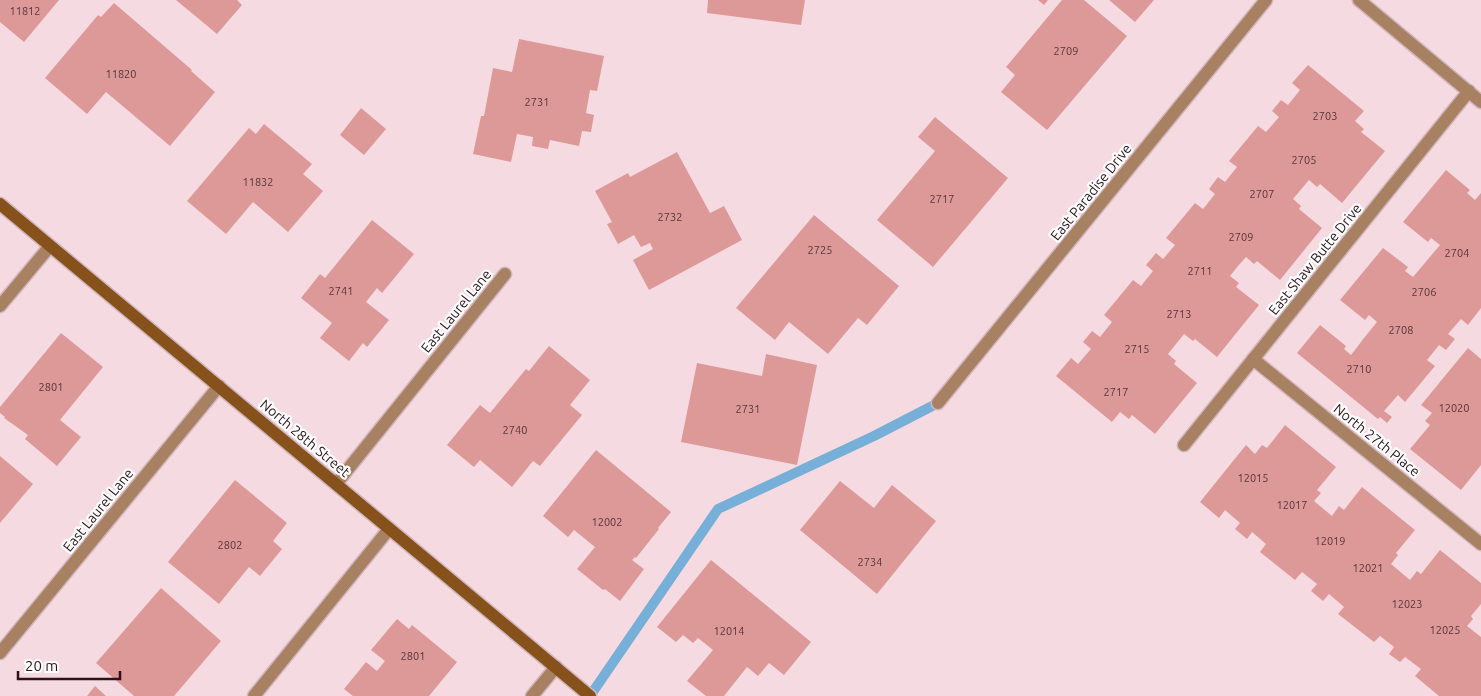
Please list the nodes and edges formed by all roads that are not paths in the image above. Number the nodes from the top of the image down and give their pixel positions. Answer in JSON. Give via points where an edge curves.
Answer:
{"nodes":[{"id":1,"x":1266,"y":0,"type":"edge"},
{"id":2,"x":1359,"y":0,"type":"edge"},
{"id":3,"x":1469,"y":92,"type":"junction"},
{"id":4,"x":1481,"y":102,"type":"edge"},
{"id":5,"x":0,"y":204,"type":"edge"},
{"id":6,"x":50,"y":246,"type":"junction"},
{"id":7,"x":505,"y":274,"type":"dead end"},
{"id":8,"x":0,"y":306,"type":"edge"},
{"id":9,"x":1253,"y":359,"type":"junction"},
{"id":10,"x":218,"y":386,"type":"junction"},
{"id":11,"x":938,"y":403,"type":"dead end"},
{"id":12,"x":1184,"y":445,"type":"dead end"},
{"id":13,"x":336,"y":484,"type":"junction"},
{"id":14,"x":389,"y":529,"type":"junction"},
{"id":15,"x":1481,"y":544,"type":"edge"},
{"id":16,"x":0,"y":653,"type":"edge"},
{"id":17,"x":556,"y":667,"type":"junction"},
{"id":18,"x":254,"y":696,"type":"edge"},
{"id":19,"x":532,"y":696,"type":"edge"},
{"id":20,"x":590,"y":696,"type":"edge"}],
"edges":[{"from":1,"to":11,"type":"street","name":"East Paradise Drive"},
{"from":2,"to":3,"type":"street"},
{"from":3,"to":4,"type":"street"},
{"from":3,"to":9,"type":"street","name":"East Shaw Butte Drive"},
{"from":5,"to":6,"type":"street","name":"North 28th Street"},
{"from":6,"to":8,"type":"street"},
{"from":6,"to":10,"type":"street","name":"North 28th Street"},
{"from":7,"to":13,"type":"street","name":"East Laurel Lane"},
{"from":9,"to":12,"type":"street","name":"East Shaw Butte Drive"},
{"from":9,"to":15,"type":"street","name":"North 27th Place"},
{"from":10,"to":13,"type":"street","name":"North 28th Street"},
{"from":10,"to":16,"type":"street","name":"East Laurel Lane"},
{"from":13,"to":14,"type":"street","name":"North 28th Street"},
{"from":14,"to":17,"type":"street","name":"North 28th Street"},
{"from":14,"to":18,"type":"street"},
{"from":17,"to":19,"type":"street"},
{"from":17,"to":20,"type":"street","name":"North 28th Street"}]}
